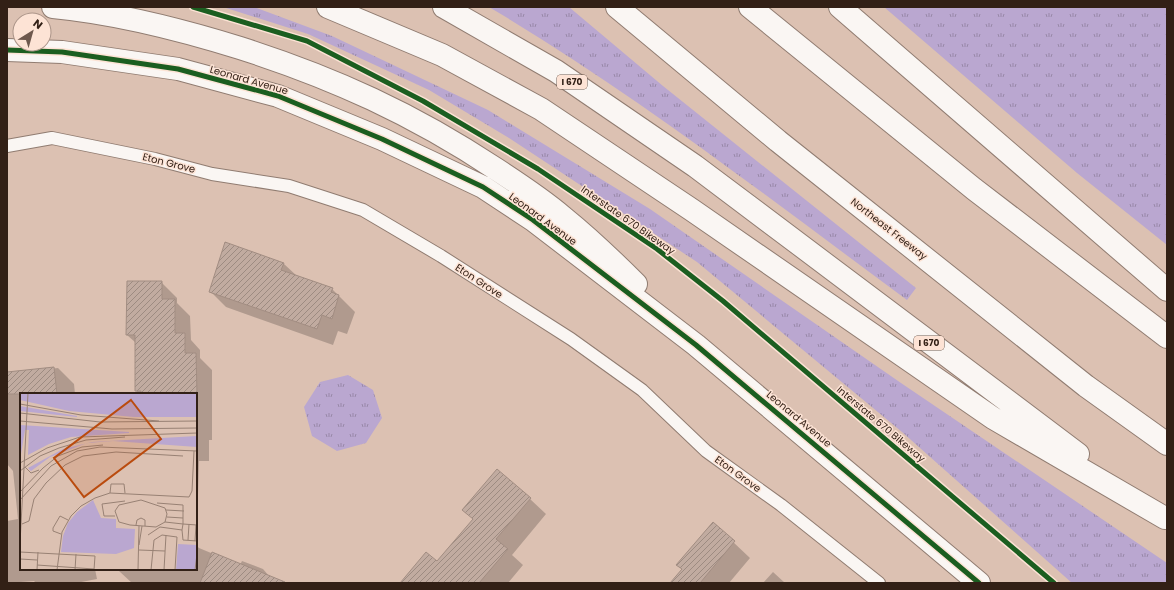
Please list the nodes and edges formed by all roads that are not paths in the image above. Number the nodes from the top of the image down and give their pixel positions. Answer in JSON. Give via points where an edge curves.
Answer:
{"nodes":[{"id":1,"x":53,"y":7,"type":"edge"},
{"id":2,"x":328,"y":7,"type":"edge"},
{"id":3,"x":444,"y":7,"type":"edge"},
{"id":4,"x":617,"y":7,"type":"edge"},
{"id":5,"x":750,"y":7,"type":"edge"},
{"id":6,"x":840,"y":7,"type":"edge"},
{"id":7,"x":7,"y":50,"type":"edge"},
{"id":8,"x":7,"y":146,"type":"edge"},
{"id":9,"x":1167,"y":290,"type":"edge"},
{"id":10,"x":1167,"y":337,"type":"edge"},
{"id":11,"x":696,"y":345,"type":"junction"},
{"id":12,"x":1167,"y":444,"type":"edge"},
{"id":13,"x":1166,"y":519,"type":"edge"},
{"id":14,"x":879,"y":583,"type":"edge"},
{"id":15,"x":979,"y":583,"type":"edge"}],
"edges":[{"from":1,"to":11,"type":"main road","name":"Leonard Avenue","via":[[184,30],[298,66],[412,118],[524,187],[562,216],[600,248]]},
{"from":2,"to":13,"type":"main road","via":[[442,56],[541,109],[993,418]]},
{"from":3,"to":13,"type":"main road","number":"I 670","via":[[556,72],[695,166]]},
{"from":4,"to":12,"type":"main road","name":"Northeast Freeway","via":[[790,151],[1086,386]]},
{"from":5,"to":10,"type":"main road","via":[[974,189]]},
{"from":6,"to":9,"type":"main road"},
{"from":7,"to":11,"type":"main road","name":"Leonard Avenue","via":[[62,52],[178,68],[278,96],[382,139],[483,188],[534,220]]},
{"from":8,"to":14,"type":"lane","name":"Eton Grove","via":[[52,138],[155,159],[212,174],[289,186],[364,210],[571,339],[642,390],[706,451],[781,505]]},
{"from":11,"to":15,"type":"main road","name":"Leonard Avenue"}]}
